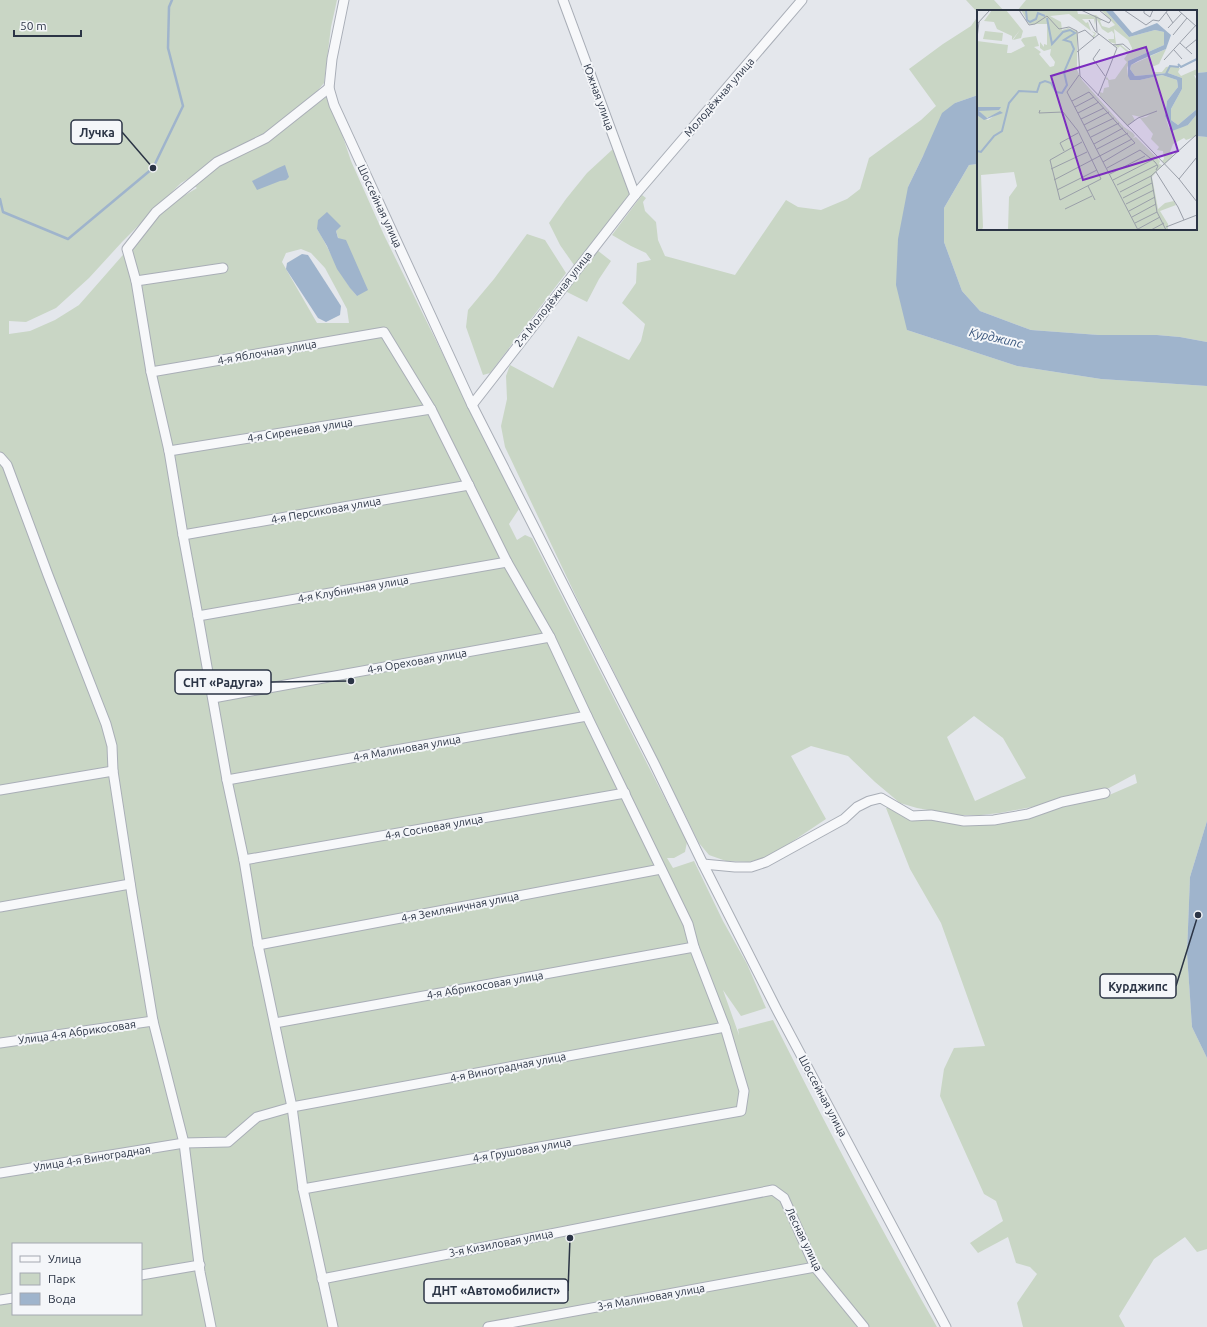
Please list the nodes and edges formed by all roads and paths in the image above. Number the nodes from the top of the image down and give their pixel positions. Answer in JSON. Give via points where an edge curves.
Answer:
{"nodes":[{"id":1,"x":344,"y":0,"type":"edge"},
{"id":2,"x":563,"y":0,"type":"edge"},
{"id":3,"x":802,"y":0,"type":"edge"},
{"id":4,"x":329,"y":88,"type":"junction"},
{"id":5,"x":635,"y":195,"type":"junction"},
{"id":6,"x":223,"y":268,"type":"dead end"},
{"id":7,"x":136,"y":281,"type":"junction"},
{"id":8,"x":151,"y":372,"type":"junction"},
{"id":9,"x":472,"y":404,"type":"junction"},
{"id":10,"x":431,"y":410,"type":"junction"},
{"id":11,"x":169,"y":451,"type":"junction"},
{"id":12,"x":0,"y":457,"type":"edge"},
{"id":13,"x":469,"y":485,"type":"junction"},
{"id":14,"x":183,"y":535,"type":"junction"},
{"id":15,"x":508,"y":562,"type":"junction"},
{"id":16,"x":198,"y":616,"type":"junction"},
{"id":17,"x":550,"y":637,"type":"junction"},
{"id":18,"x":213,"y":698,"type":"junction"},
{"id":19,"x":587,"y":716,"type":"junction"},
{"id":20,"x":113,"y":772,"type":"junction"},
{"id":21,"x":227,"y":780,"type":"junction"},
{"id":22,"x":0,"y":790,"type":"edge"},
{"id":23,"x":625,"y":793,"type":"junction"},
{"id":24,"x":1105,"y":793,"type":"dead end"},
{"id":25,"x":244,"y":860,"type":"junction"},
{"id":26,"x":703,"y":864,"type":"junction"},
{"id":27,"x":661,"y":869,"type":"junction"},
{"id":28,"x":130,"y":884,"type":"junction"},
{"id":29,"x":0,"y":907,"type":"edge"},
{"id":30,"x":258,"y":945,"type":"junction"},
{"id":31,"x":694,"y":948,"type":"junction"},
{"id":32,"x":153,"y":1020,"type":"junction"},
{"id":33,"x":275,"y":1023,"type":"junction"},
{"id":34,"x":725,"y":1027,"type":"junction"},
{"id":35,"x":0,"y":1043,"type":"edge"},
{"id":36,"x":292,"y":1107,"type":"junction"},
{"id":37,"x":184,"y":1143,"type":"junction"},
{"id":38,"x":0,"y":1173,"type":"edge"},
{"id":39,"x":303,"y":1189,"type":"junction"},
{"id":40,"x":773,"y":1190,"type":"joint"},
{"id":41,"x":200,"y":1265,"type":"junction"},
{"id":42,"x":815,"y":1267,"type":"junction"},
{"id":43,"x":142,"y":1276,"type":"edge"},
{"id":44,"x":322,"y":1279,"type":"junction"},
{"id":45,"x":12,"y":1298,"type":"edge"},
{"id":46,"x":0,"y":1300,"type":"edge"},
{"id":47,"x":211,"y":1327,"type":"edge"},
{"id":48,"x":334,"y":1327,"type":"edge"},
{"id":49,"x":488,"y":1327,"type":"edge"},
{"id":50,"x":864,"y":1327,"type":"edge"},
{"id":51,"x":946,"y":1327,"type":"edge"}],
"edges":[{"from":1,"to":4,"type":"street","name":"Шоссейная улица","via":[[332,58]]},
{"from":2,"to":5,"type":"street","name":"Южная улица"},
{"from":3,"to":5,"type":"street","name":"Молодёжная улица"},
{"from":4,"to":7,"type":"street","via":[[266,138],[217,162],[156,212],[127,249]]},
{"from":4,"to":9,"type":"street","name":"Шоссейная улица","via":[[334,105]]},
{"from":5,"to":9,"type":"street","name":"2-я Молодёжная улица"},
{"from":6,"to":7,"type":"street"},
{"from":7,"to":8,"type":"street"},
{"from":8,"to":10,"type":"street","name":"4-я Яблочная улица","via":[[384,332]]},
{"from":8,"to":11,"type":"street"},
{"from":9,"to":26,"type":"street","name":"Шоссейная улица"},
{"from":10,"to":11,"type":"street","name":"4-я Сиреневая улица"},
{"from":10,"to":13,"type":"street"},
{"from":11,"to":14,"type":"street"},
{"from":12,"to":20,"type":"street","via":[[7,465],[106,724],[112,746]]},
{"from":13,"to":14,"type":"street","name":"4-я Персиковая улица"},
{"from":13,"to":15,"type":"street"},
{"from":14,"to":16,"type":"street"},
{"from":15,"to":16,"type":"street","name":"4-я Клубничная улица"},
{"from":15,"to":17,"type":"street"},
{"from":16,"to":18,"type":"street"},
{"from":17,"to":18,"type":"street","name":"4-я Ореховая улица"},
{"from":17,"to":19,"type":"street"},
{"from":18,"to":21,"type":"street"},
{"from":19,"to":21,"type":"street","name":"4-я Малиновая улица"},
{"from":19,"to":23,"type":"street"},
{"from":20,"to":22,"type":"street"},
{"from":20,"to":28,"type":"street"},
{"from":21,"to":25,"type":"street"},
{"from":23,"to":25,"type":"street","name":"4-я Сосновая улица"},
{"from":23,"to":27,"type":"street"},
{"from":24,"to":26,"type":"street","via":[[1062,802],[1028,814],[994,820],[964,821],[931,815],[912,816],[881,798],[857,807],[844,819],[766,862],[750,867]]},
{"from":25,"to":30,"type":"street"},
{"from":26,"to":51,"type":"street","name":"Шоссейная улица"},
{"from":27,"to":30,"type":"street","name":"4-я Земляничная улица"},
{"from":27,"to":31,"type":"street","via":[[688,924]]},
{"from":28,"to":29,"type":"street"},
{"from":28,"to":32,"type":"street"},
{"from":30,"to":33,"type":"street"},
{"from":31,"to":33,"type":"street","name":"4-я Абрикосовая улица"},
{"from":31,"to":34,"type":"street"},
{"from":32,"to":35,"type":"street","name":"Улица 4-я Абрикосовая"},
{"from":32,"to":37,"type":"street"},
{"from":33,"to":36,"type":"street"},
{"from":34,"to":36,"type":"street","name":"4-я Виноградная улица"},
{"from":34,"to":39,"type":"street","name":"4-я Грушовая улица","via":[[744,1091],[741,1111]]},
{"from":36,"to":37,"type":"street","name":"4-я Виноградная улица","via":[[257,1117],[228,1142]]},
{"from":36,"to":39,"type":"street"},
{"from":37,"to":38,"type":"street","name":"Улица 4-я Виноградная"},
{"from":37,"to":41,"type":"street"},
{"from":39,"to":44,"type":"street"},
{"from":40,"to":42,"type":"street","name":"Лесная улица","via":[[784,1198]]},
{"from":40,"to":44,"type":"street","name":"3-я Кизиловая улица"},
{"from":41,"to":43,"type":"street"},
{"from":41,"to":47,"type":"street"},
{"from":42,"to":49,"type":"street","name":"3-я Малиновая улица"},
{"from":42,"to":50,"type":"street","name":"Лесная улица"},
{"from":44,"to":48,"type":"street"},
{"from":45,"to":46,"type":"street"}]}
